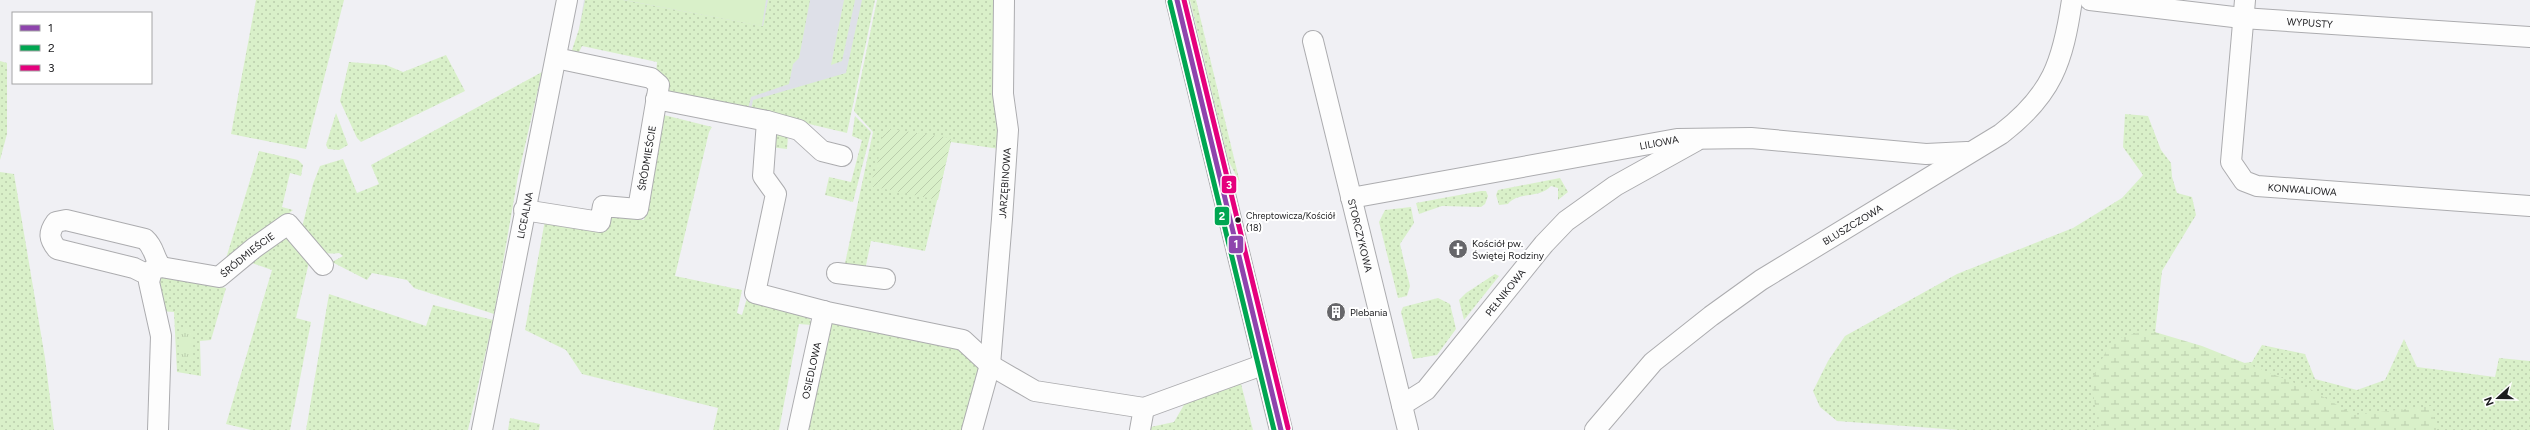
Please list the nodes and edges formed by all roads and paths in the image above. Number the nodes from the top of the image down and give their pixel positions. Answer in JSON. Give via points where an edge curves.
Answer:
{"nodes":[{"id":1,"x":567,"y":0,"type":"edge"},
{"id":2,"x":1004,"y":0,"type":"edge"},
{"id":3,"x":1177,"y":0,"type":"edge"},
{"id":4,"x":2072,"y":0,"type":"edge"},
{"id":5,"x":2090,"y":0,"type":"edge"},
{"id":6,"x":2243,"y":9,"type":"edge"},
{"id":7,"x":2530,"y":37,"type":"edge"},
{"id":8,"x":1313,"y":41,"type":"dead end"},
{"id":9,"x":556,"y":58,"type":"junction"},
{"id":10,"x":656,"y":99,"type":"junction"},
{"id":11,"x":767,"y":121,"type":"junction"},
{"id":12,"x":1699,"y":139,"type":"junction"},
{"id":13,"x":1609,"y":151,"type":"junction"},
{"id":14,"x":1971,"y":152,"type":"junction"},
{"id":15,"x":842,"y":156,"type":"dead end"},
{"id":16,"x":1621,"y":183,"type":"junction"},
{"id":17,"x":1351,"y":198,"type":"junction"},
{"id":18,"x":2530,"y":206,"type":"edge"},
{"id":19,"x":524,"y":210,"type":"junction"},
{"id":20,"x":323,"y":265,"type":"dead end"},
{"id":21,"x":154,"y":271,"type":"junction"},
{"id":22,"x":837,"y":273,"type":"dead end"},
{"id":23,"x":885,"y":279,"type":"dead end"},
{"id":24,"x":827,"y":306,"type":"junction"},
{"id":25,"x":1265,"y":364,"type":"junction"},
{"id":26,"x":990,"y":365,"type":"junction"},
{"id":27,"x":1402,"y":405,"type":"junction"},
{"id":28,"x":1144,"y":408,"type":"junction"},
{"id":29,"x":158,"y":430,"type":"edge"},
{"id":30,"x":482,"y":430,"type":"edge"},
{"id":31,"x":798,"y":430,"type":"edge"},
{"id":32,"x":972,"y":430,"type":"edge"},
{"id":33,"x":1140,"y":430,"type":"edge"},
{"id":34,"x":1281,"y":430,"type":"edge"},
{"id":35,"x":1408,"y":430,"type":"edge"},
{"id":36,"x":1595,"y":430,"type":"edge"}],
"edges":[{"from":1,"to":9,"type":"street","name":"LICEALNA"},
{"from":2,"to":26,"type":"street","name":"JARZĘBINOWA","via":[[1003,94],[1008,130]]},
{"from":3,"to":25,"type":"main road"},
{"from":4,"to":14,"type":"street","name":"BLUSZCZOWA","via":[[2066,37],[2055,75],[2025,115],[2001,134]]},
{"from":5,"to":6,"type":"street","name":"WYPUSTY"},
{"from":6,"to":7,"type":"street","name":"WYPUSTY"},
{"from":6,"to":18,"type":"street","name":"KONWALIOWA","via":[[2231,162],[2244,181],[2257,186]]},
{"from":8,"to":17,"type":"street","name":"STORCZYKOWA"},
{"from":9,"to":10,"type":"street","name":"ŚRÓDMIEŚCIE","via":[[651,78],[659,85]]},
{"from":9,"to":19,"type":"street","name":"LICEALNA"},
{"from":10,"to":11,"type":"street"},
{"from":10,"to":19,"type":"street","name":"ŚRÓDMIEŚCIE","via":[[638,209],[603,206],[600,222]]},
{"from":11,"to":15,"type":"street","via":[[799,130],[822,151]]},
{"from":11,"to":24,"type":"street","via":[[763,176],[776,194],[748,291]]},
{"from":12,"to":13,"type":"street","name":"LILIOWA","via":[[1677,139]]},
{"from":12,"to":14,"type":"street","name":"LILIOWA","via":[[1750,138],[1926,154]]},
{"from":12,"to":16,"type":"street","name":"PEŁNIKOWA"},
{"from":13,"to":16,"type":"street","via":[[1616,161]]},
{"from":13,"to":17,"type":"street","name":"LILIOWA"},
{"from":14,"to":36,"type":"street","name":"BLUSZCZOWA","via":[[1761,280],[1705,320],[1653,362]]},
{"from":16,"to":27,"type":"street","name":"PEŁNIKOWA","via":[[1562,226],[1544,244],[1426,390]]},
{"from":17,"to":27,"type":"street","name":"STORCZYKOWA"},
{"from":19,"to":30,"type":"street","name":"LICEALNA"},
{"from":20,"to":21,"type":"street","name":"ŚRÓDMIEŚCIE","via":[[288,224],[219,277]]},
{"from":21,"to":21,"type":"street","via":[[57,249],[50,241],[50,230],[56,222],[66,220],[145,239],[153,247]]},
{"from":21,"to":29,"type":"street","via":[[149,282],[161,336]]},
{"from":22,"to":23,"type":"street"},
{"from":24,"to":26,"type":"street","via":[[963,340]]},
{"from":24,"to":31,"type":"street","name":"OSIEDLOWA"},
{"from":25,"to":28,"type":"street"},
{"from":25,"to":34,"type":"main road"},
{"from":26,"to":28,"type":"street","via":[[1034,391]]},
{"from":26,"to":32,"type":"street"},
{"from":27,"to":35,"type":"street","name":"STORCZYKOWA"},
{"from":28,"to":33,"type":"street"}]}
